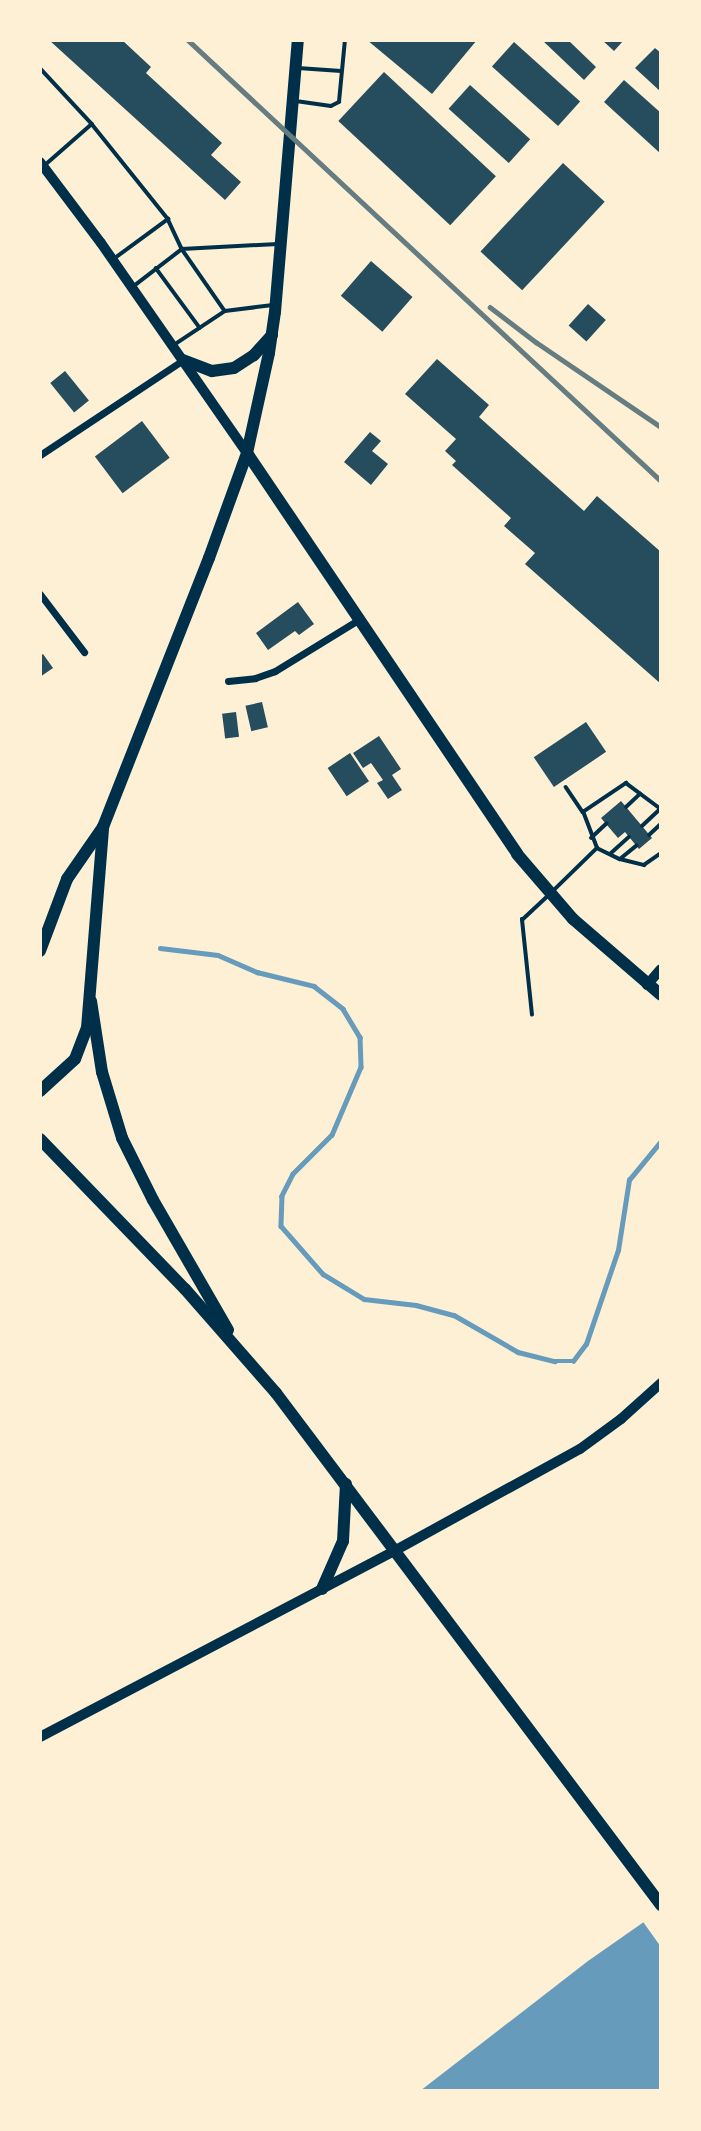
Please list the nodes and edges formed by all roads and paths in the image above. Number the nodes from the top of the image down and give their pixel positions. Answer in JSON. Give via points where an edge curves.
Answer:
{"nodes":[{"id":1,"x":298,"y":40,"type":"edge"},
{"id":2,"x":345,"y":40,"type":"edge"},
{"id":3,"x":40,"y":68,"type":"edge"},
{"id":4,"x":295,"y":68,"type":"junction"},
{"id":5,"x":341,"y":71,"type":"junction"},
{"id":6,"x":292,"y":101,"type":"junction"},
{"id":7,"x":92,"y":124,"type":"junction"},
{"id":8,"x":42,"y":164,"type":"edge"},
{"id":9,"x":168,"y":219,"type":"junction"},
{"id":10,"x":280,"y":244,"type":"junction"},
{"id":11,"x":182,"y":249,"type":"junction"},
{"id":12,"x":113,"y":259,"type":"junction"},
{"id":13,"x":156,"y":268,"type":"junction"},
{"id":14,"x":132,"y":287,"type":"junction"},
{"id":15,"x":276,"y":305,"type":"junction"},
{"id":16,"x":225,"y":311,"type":"junction"},
{"id":17,"x":200,"y":328,"type":"junction"},
{"id":18,"x":272,"y":335,"type":"junction"},
{"id":19,"x":173,"y":346,"type":"junction"},
{"id":20,"x":183,"y":360,"type":"junction"},
{"id":21,"x":247,"y":453,"type":"junction"},
{"id":22,"x":40,"y":455,"type":"edge"},
{"id":23,"x":40,"y":594,"type":"edge"},
{"id":24,"x":358,"y":621,"type":"junction"},
{"id":25,"x":84,"y":652,"type":"dead end"},
{"id":26,"x":228,"y":681,"type":"dead end"},
{"id":27,"x":566,"y":787,"type":"dead end"},
{"id":28,"x":640,"y":794,"type":"junction"},
{"id":29,"x":626,"y":807,"type":"dead end"},
{"id":30,"x":661,"y":809,"type":"edge"},
{"id":31,"x":583,"y":812,"type":"junction"},
{"id":32,"x":606,"y":824,"type":"dead end"},
{"id":33,"x":661,"y":824,"type":"edge"},
{"id":34,"x":642,"y":826,"type":"dead end"},
{"id":35,"x":103,"y":827,"type":"junction"},
{"id":36,"x":649,"y":835,"type":"dead end"},
{"id":37,"x":629,"y":837,"type":"dead end"},
{"id":38,"x":591,"y":838,"type":"junction"},
{"id":39,"x":636,"y":845,"type":"dead end"},
{"id":40,"x":597,"y":848,"type":"junction"},
{"id":41,"x":661,"y":853,"type":"edge"},
{"id":42,"x":610,"y":854,"type":"junction"},
{"id":43,"x":620,"y":859,"type":"junction"},
{"id":44,"x":550,"y":894,"type":"junction"},
{"id":45,"x":40,"y":951,"type":"edge"},
{"id":46,"x":661,"y":969,"type":"edge"},
{"id":47,"x":647,"y":985,"type":"junction"},
{"id":48,"x":661,"y":995,"type":"edge"},
{"id":49,"x":91,"y":1001,"type":"junction"},
{"id":50,"x":532,"y":1015,"type":"dead end"},
{"id":51,"x":40,"y":1091,"type":"edge"},
{"id":52,"x":40,"y":1139,"type":"edge"},
{"id":53,"x":241,"y":1351,"type":"junction"},
{"id":54,"x":661,"y":1383,"type":"edge"},
{"id":55,"x":346,"y":1483,"type":"junction"},
{"id":56,"x":397,"y":1550,"type":"junction"},
{"id":57,"x":322,"y":1589,"type":"junction"},
{"id":58,"x":40,"y":1737,"type":"edge"},
{"id":59,"x":661,"y":1905,"type":"edge"}],
"edges":[{"from":1,"to":4,"type":"main road"},
{"from":2,"to":5,"type":"lane"},
{"from":3,"to":7,"type":"lane"},
{"from":4,"to":5,"type":"lane"},
{"from":4,"to":6,"type":"main road"},
{"from":5,"to":6,"type":"lane","via":[[339,102],[331,106]]},
{"from":6,"to":10,"type":"main road"},
{"from":7,"to":8,"type":"lane"},
{"from":7,"to":9,"type":"lane"},
{"from":8,"to":12,"type":"main road"},
{"from":9,"to":11,"type":"lane"},
{"from":9,"to":12,"type":"lane"},
{"from":10,"to":11,"type":"lane"},
{"from":10,"to":15,"type":"main road"},
{"from":11,"to":13,"type":"lane"},
{"from":11,"to":16,"type":"lane"},
{"from":12,"to":14,"type":"main road"},
{"from":13,"to":14,"type":"lane"},
{"from":13,"to":17,"type":"lane"},
{"from":14,"to":19,"type":"main road"},
{"from":15,"to":16,"type":"lane"},
{"from":15,"to":18,"type":"main road"},
{"from":16,"to":17,"type":"lane"},
{"from":17,"to":19,"type":"lane"},
{"from":18,"to":20,"type":"main road","via":[[234,368],[212,371]]},
{"from":18,"to":21,"type":"main road"},
{"from":19,"to":20,"type":"main road"},
{"from":20,"to":21,"type":"main road"},
{"from":20,"to":22,"type":"street"},
{"from":21,"to":24,"type":"main road"},
{"from":21,"to":35,"type":"main road"},
{"from":23,"to":25,"type":"street"},
{"from":24,"to":26,"type":"street","via":[[275,671]]},
{"from":24,"to":44,"type":"main road","via":[[494,824]]},
{"from":27,"to":31,"type":"lane"},
{"from":28,"to":29,"type":"lane"},
{"from":28,"to":30,"type":"lane"},
{"from":28,"to":31,"type":"lane","via":[[626,783]]},
{"from":30,"to":34,"type":"lane"},
{"from":31,"to":38,"type":"lane"},
{"from":32,"to":38,"type":"lane"},
{"from":33,"to":36,"type":"lane"},
{"from":35,"to":45,"type":"main road","via":[[67,879]]},
{"from":35,"to":49,"type":"main road"},
{"from":37,"to":42,"type":"lane"},
{"from":38,"to":40,"type":"lane"},
{"from":39,"to":43,"type":"lane"},
{"from":40,"to":42,"type":"lane"},
{"from":40,"to":44,"type":"lane"},
{"from":41,"to":43,"type":"lane","via":[[644,865]]},
{"from":42,"to":43,"type":"lane"},
{"from":44,"to":47,"type":"main road"},
{"from":44,"to":50,"type":"lane","via":[[522,920]]},
{"from":46,"to":47,"type":"street"},
{"from":47,"to":48,"type":"main road"},
{"from":49,"to":51,"type":"main road","via":[[81,1050],[69,1067]]},
{"from":49,"to":53,"type":"main road","via":[[102,1072],[122,1138]]},
{"from":52,"to":53,"type":"main road"},
{"from":53,"to":55,"type":"main road"},
{"from":54,"to":56,"type":"street","via":[[580,1449]]},
{"from":55,"to":56,"type":"main road"},
{"from":55,"to":57,"type":"main road","via":[[344,1541]]},
{"from":56,"to":57,"type":"main road"},
{"from":56,"to":59,"type":"main road"},
{"from":57,"to":58,"type":"main road"}]}
